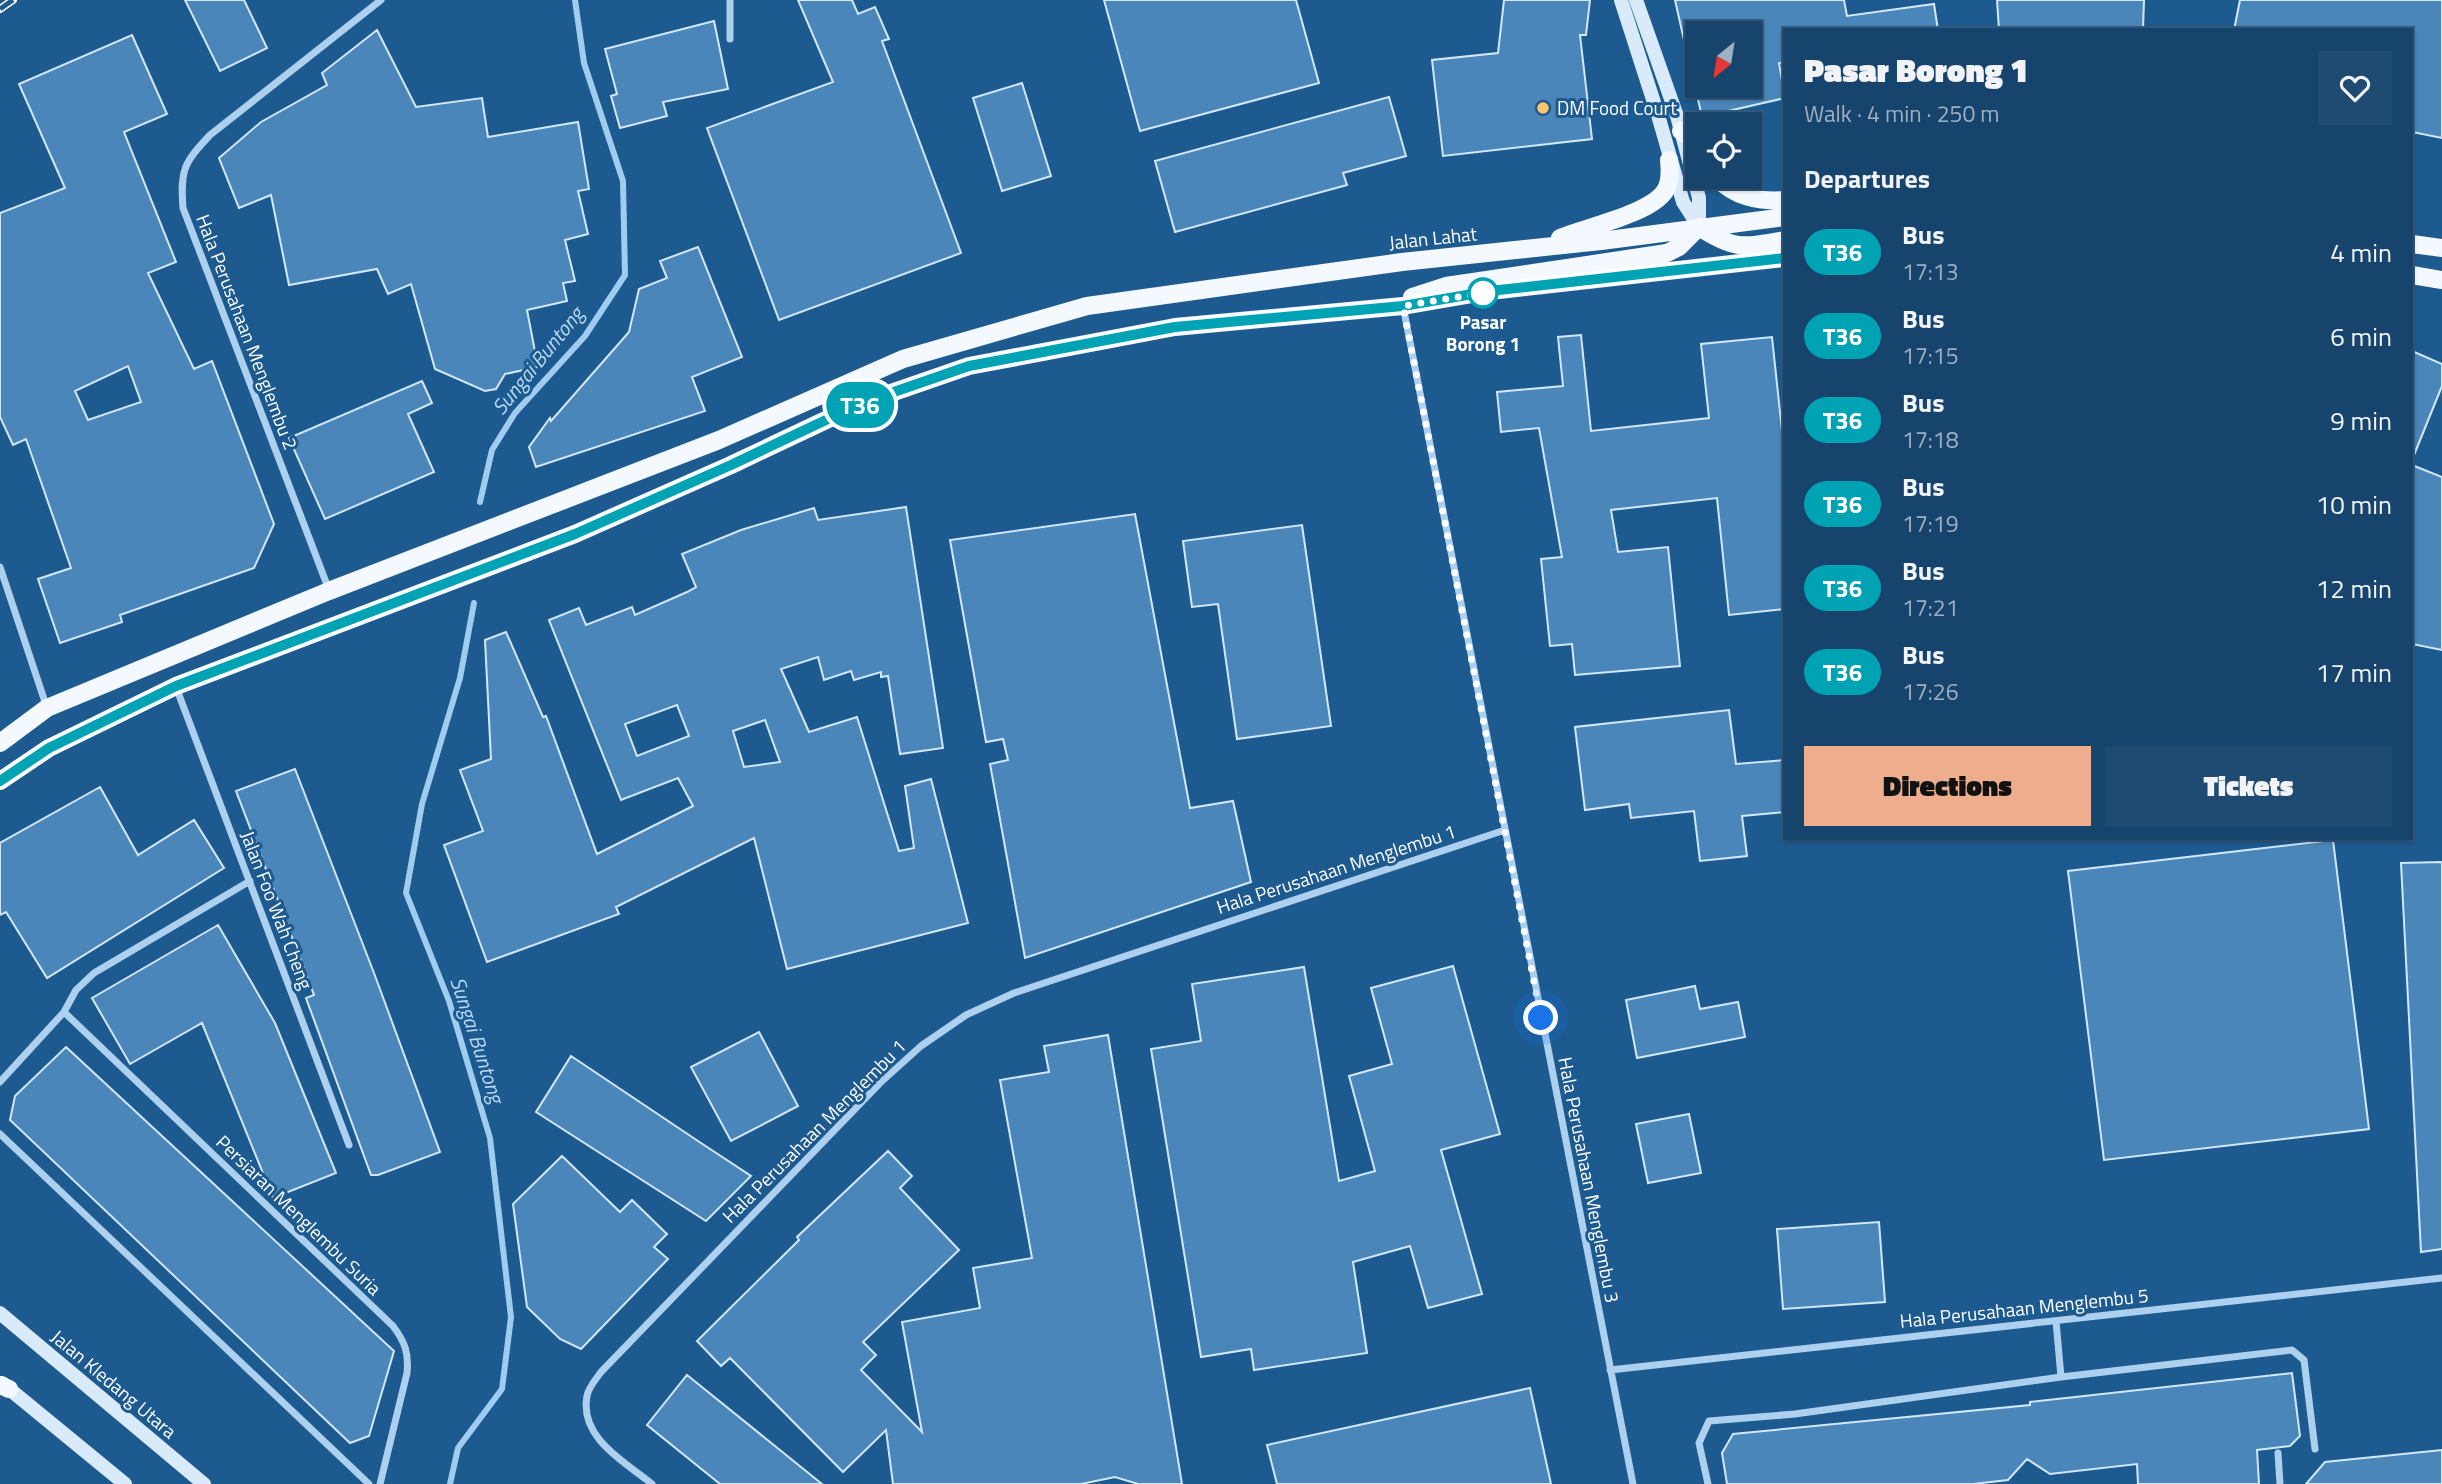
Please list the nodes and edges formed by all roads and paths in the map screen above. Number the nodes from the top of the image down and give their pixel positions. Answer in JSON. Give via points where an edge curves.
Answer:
{"nodes":[{"id":1,"x":381,"y":0,"type":"edge"},
{"id":2,"x":730,"y":0,"type":"edge"},
{"id":3,"x":1621,"y":0,"type":"edge"},
{"id":4,"x":1636,"y":0,"type":"edge"},
{"id":5,"x":730,"y":39,"type":"dead end"},
{"id":6,"x":1681,"y":131,"type":"junction"},
{"id":7,"x":1685,"y":134,"type":"edge"},
{"id":8,"x":1669,"y":160,"type":"junction"},
{"id":9,"x":1729,"y":189,"type":"edge"},
{"id":10,"x":1783,"y":200,"type":"edge"},
{"id":11,"x":1783,"y":217,"type":"edge"},
{"id":12,"x":1699,"y":227,"type":"junction"},
{"id":13,"x":1783,"y":240,"type":"edge"},
{"id":14,"x":2413,"y":244,"type":"edge"},
{"id":15,"x":1548,"y":246,"type":"junction"},
{"id":16,"x":2442,"y":248,"type":"edge"},
{"id":17,"x":1783,"y":258,"type":"edge"},
{"id":18,"x":2413,"y":275,"type":"edge"},
{"id":19,"x":2442,"y":280,"type":"edge"},
{"id":20,"x":1403,"y":306,"type":"junction"},
{"id":21,"x":0,"y":567,"type":"edge"},
{"id":22,"x":329,"y":591,"type":"junction"},
{"id":23,"x":176,"y":686,"type":"junction"},
{"id":24,"x":47,"y":708,"type":"junction"},
{"id":25,"x":0,"y":743,"type":"edge"},
{"id":26,"x":0,"y":781,"type":"edge"},
{"id":27,"x":1504,"y":830,"type":"junction"},
{"id":28,"x":250,"y":881,"type":"junction"},
{"id":29,"x":64,"y":1012,"type":"junction"},
{"id":30,"x":0,"y":1082,"type":"edge"},
{"id":31,"x":0,"y":1134,"type":"edge"},
{"id":32,"x":349,"y":1145,"type":"dead end"},
{"id":33,"x":2442,"y":1278,"type":"edge"},
{"id":34,"x":0,"y":1313,"type":"edge"},
{"id":35,"x":2056,"y":1321,"type":"junction"},
{"id":36,"x":1610,"y":1370,"type":"junction"},
{"id":37,"x":2061,"y":1377,"type":"junction"},
{"id":38,"x":3,"y":1385,"type":"edge"},
{"id":39,"x":2315,"y":1449,"type":"dead end"},
{"id":40,"x":2278,"y":1453,"type":"dead end"},
{"id":41,"x":125,"y":1484,"type":"edge"},
{"id":42,"x":204,"y":1484,"type":"edge"},
{"id":43,"x":369,"y":1484,"type":"edge"},
{"id":44,"x":380,"y":1484,"type":"edge"},
{"id":45,"x":652,"y":1484,"type":"edge"},
{"id":46,"x":1633,"y":1484,"type":"edge"},
{"id":47,"x":1708,"y":1484,"type":"edge"},
{"id":48,"x":2280,"y":1484,"type":"edge"}],
"edges":[{"from":1,"to":22,"type":"street","name":"Hala Perusahaan Menglembu 2","via":[[210,135],[189,158],[181,181],[183,208]]},
{"from":2,"to":5,"type":"street"},
{"from":3,"to":8,"type":"street"},
{"from":4,"to":6,"type":"street"},
{"from":6,"to":7,"type":"main road"},
{"from":6,"to":12,"type":"street","via":[[1699,198]]},
{"from":8,"to":12,"type":"street","via":[[1683,202]]},
{"from":8,"to":15,"type":"main road","via":[[1671,174],[1665,191],[1654,202]]},
{"from":9,"to":10,"type":"main road","via":[[1745,197]]},
{"from":11,"to":12,"type":"main road","name":"Jalan Lahat"},
{"from":12,"to":13,"type":"main road","via":[[1733,246]]},
{"from":12,"to":15,"type":"main road","name":"Jalan Lahat"},
{"from":12,"to":20,"type":"main road","via":[[1667,253],[1446,286],[1417,294]]},
{"from":14,"to":16,"type":"main road"},
{"from":15,"to":22,"type":"main road","name":"Jalan Lahat","via":[[1087,306],[902,359],[719,440]]},
{"from":17,"to":20,"type":"main road","via":[[1490,291]]},
{"from":18,"to":19,"type":"main road"},
{"from":20,"to":23,"type":"main road","via":[[1175,327],[969,366],[862,403],[575,534]]},
{"from":20,"to":27,"type":"street","name":"Hala Perusahaan Menglembu 3"},
{"from":21,"to":24,"type":"street"},
{"from":22,"to":24,"type":"main road","name":"Jalan Lahat"},
{"from":23,"to":26,"type":"main road","via":[[49,748]]},
{"from":23,"to":28,"type":"street","name":"Jalan Foo Wah Cheng"},
{"from":24,"to":25,"type":"main road","name":"Jalan Lahat"},
{"from":27,"to":36,"type":"street","name":"Hala Perusahaan Menglembu 3"},
{"from":27,"to":45,"type":"street","name":"Hala Perusahaan Menglembu 1","via":[[1014,993],[966,1015],[921,1046],[601,1372],[587,1394],[586,1417],[598,1440]]},
{"from":28,"to":29,"type":"street","via":[[94,973],[76,990]]},
{"from":28,"to":32,"type":"street","name":"Jalan Foo Wah Cheng"},
{"from":29,"to":30,"type":"street"},
{"from":29,"to":44,"type":"street","name":"Persiaran Menglembu Suria","via":[[404,1340],[407,1373]]},
{"from":31,"to":43,"type":"street"},
{"from":33,"to":35,"type":"street","name":"Hala Perusahaan Menglembu 5"},
{"from":34,"to":42,"type":"street","name":"Jalan Kledang Utara"},
{"from":35,"to":36,"type":"street","name":"Hala Perusahaan Menglembu 5"},
{"from":35,"to":37,"type":"street"},
{"from":36,"to":46,"type":"street","name":"Hala Perusahaan Menglembu 3"},
{"from":37,"to":39,"type":"street","via":[[2292,1350],[2304,1360]]},
{"from":37,"to":47,"type":"street","via":[[1795,1414],[1709,1421],[1699,1443]]},
{"from":38,"to":41,"type":"street"},
{"from":40,"to":48,"type":"street"}]}
